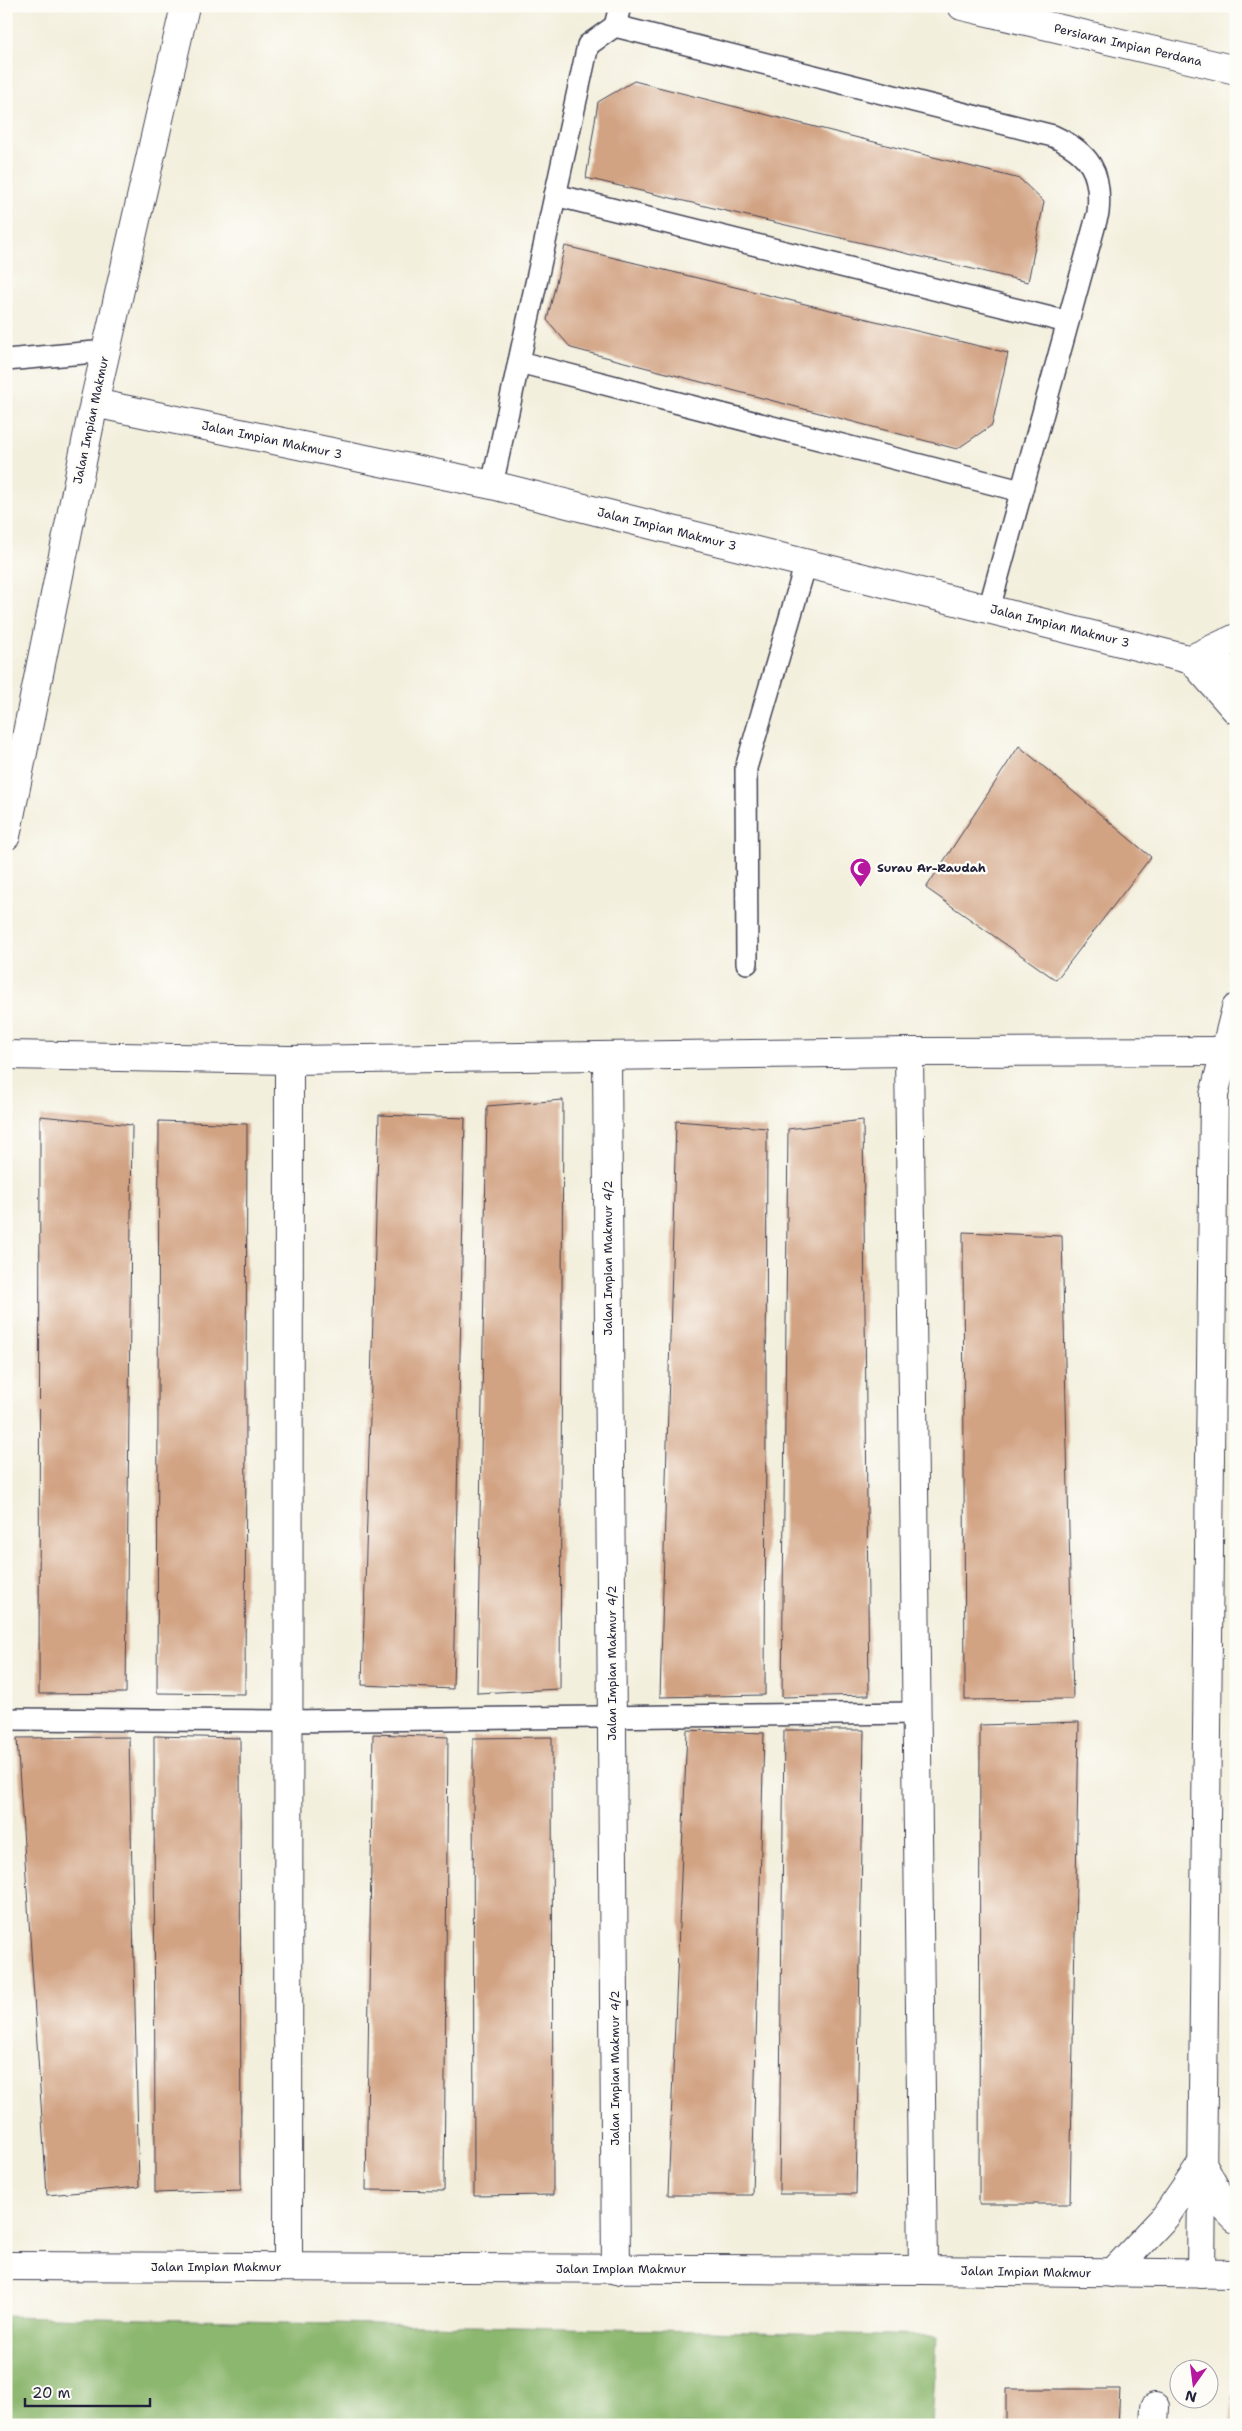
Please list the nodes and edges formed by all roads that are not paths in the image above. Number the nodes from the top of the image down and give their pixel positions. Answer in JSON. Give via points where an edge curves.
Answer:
{"nodes":[{"id":1,"x":185,"y":6,"type":"edge"},
{"id":2,"x":962,"y":6,"type":"edge"},
{"id":3,"x":617,"y":16,"type":"edge"},
{"id":4,"x":1236,"y":70,"type":"edge"},
{"id":5,"x":555,"y":196,"type":"junction"},
{"id":6,"x":1068,"y":322,"type":"junction"},
{"id":7,"x":106,"y":351,"type":"junction"},
{"id":8,"x":6,"y":360,"type":"edge"},
{"id":9,"x":519,"y":362,"type":"junction"},
{"id":10,"x":94,"y":403,"type":"junction"},
{"id":11,"x":492,"y":485,"type":"junction"},
{"id":12,"x":1021,"y":491,"type":"junction"},
{"id":13,"x":806,"y":563,"type":"junction"},
{"id":14,"x":989,"y":609,"type":"junction"},
{"id":15,"x":1236,"y":638,"type":"edge"},
{"id":16,"x":1191,"y":659,"type":"junction"},
{"id":17,"x":1236,"y":671,"type":"edge"},
{"id":18,"x":1236,"y":710,"type":"edge"},
{"id":19,"x":6,"y":836,"type":"edge"},
{"id":20,"x":746,"y":963,"type":"dead end"},
{"id":21,"x":1236,"y":1008,"type":"edge"},
{"id":22,"x":1225,"y":1051,"type":"junction"},
{"id":23,"x":909,"y":1052,"type":"junction"},
{"id":24,"x":6,"y":1055,"type":"edge"},
{"id":25,"x":607,"y":1057,"type":"junction"},
{"id":26,"x":290,"y":1060,"type":"junction"},
{"id":27,"x":916,"y":1713,"type":"junction"},
{"id":28,"x":612,"y":1717,"type":"junction"},
{"id":29,"x":6,"y":1719,"type":"edge"},
{"id":30,"x":288,"y":1720,"type":"junction"},
{"id":31,"x":1202,"y":2163,"type":"junction"},
{"id":32,"x":1236,"y":2219,"type":"edge"},
{"id":33,"x":6,"y":2266,"type":"edge"},
{"id":34,"x":288,"y":2267,"type":"junction"},
{"id":35,"x":616,"y":2270,"type":"junction"},
{"id":36,"x":922,"y":2270,"type":"junction"},
{"id":37,"x":1112,"y":2273,"type":"junction"},
{"id":38,"x":1201,"y":2274,"type":"junction"},
{"id":39,"x":1236,"y":2274,"type":"edge"}],
"edges":[{"from":1,"to":7,"type":"street","name":"Jalan Impian Makmur"},
{"from":2,"to":4,"type":"street","name":"Persiaran Impian Perdana"},
{"from":3,"to":5,"type":"lane","via":[[588,44]]},
{"from":3,"to":6,"type":"lane","via":[[1052,136],[1071,144],[1086,157],[1096,174],[1100,194],[1098,213]]},
{"from":5,"to":6,"type":"lane"},
{"from":5,"to":9,"type":"lane"},
{"from":6,"to":12,"type":"lane"},
{"from":7,"to":8,"type":"lane"},
{"from":7,"to":10,"type":"street","name":"Jalan Impian Makmur"},
{"from":9,"to":11,"type":"lane"},
{"from":9,"to":12,"type":"lane"},
{"from":10,"to":11,"type":"street","name":"Jalan Impian Makmur 3"},
{"from":10,"to":19,"type":"street","name":"Jalan Impian Makmur"},
{"from":11,"to":13,"type":"street","name":"Jalan Impian Makmur 3"},
{"from":12,"to":14,"type":"lane"},
{"from":13,"to":14,"type":"street","name":"Jalan Impian Makmur 3"},
{"from":13,"to":20,"type":"lane","via":[[746,768]]},
{"from":14,"to":16,"type":"street","name":"Jalan Impian Makmur 3"},
{"from":15,"to":16,"type":"street"},
{"from":16,"to":17,"type":"street","name":"Jalan Impian Makmur 3"},
{"from":16,"to":18,"type":"street"},
{"from":21,"to":22,"type":"street"},
{"from":22,"to":23,"type":"street"},
{"from":22,"to":31,"type":"street","via":[[1214,1095]]},
{"from":23,"to":25,"type":"street"},
{"from":23,"to":27,"type":"street"},
{"from":24,"to":26,"type":"street"},
{"from":25,"to":26,"type":"street"},
{"from":25,"to":28,"type":"street","name":"Jalan Impian Makmur 4/2"},
{"from":26,"to":30,"type":"street"},
{"from":27,"to":28,"type":"lane"},
{"from":27,"to":36,"type":"street"},
{"from":28,"to":30,"type":"lane"},
{"from":28,"to":35,"type":"street","name":"Jalan Impian Makmur 4/2"},
{"from":29,"to":30,"type":"lane"},
{"from":30,"to":34,"type":"street"},
{"from":31,"to":32,"type":"street","via":[[1228,2211]]},
{"from":31,"to":37,"type":"street","via":[[1165,2217]]},
{"from":31,"to":38,"type":"street"},
{"from":33,"to":34,"type":"street","name":"Jalan Impian Makmur"},
{"from":34,"to":35,"type":"street","name":"Jalan Impian Makmur"},
{"from":35,"to":36,"type":"street","name":"Jalan Impian Makmur"},
{"from":36,"to":37,"type":"street","name":"Jalan Impian Makmur"},
{"from":37,"to":38,"type":"street","name":"Jalan Impian Makmur"},
{"from":38,"to":39,"type":"street","name":"Jalan Impian Makmur"}]}
